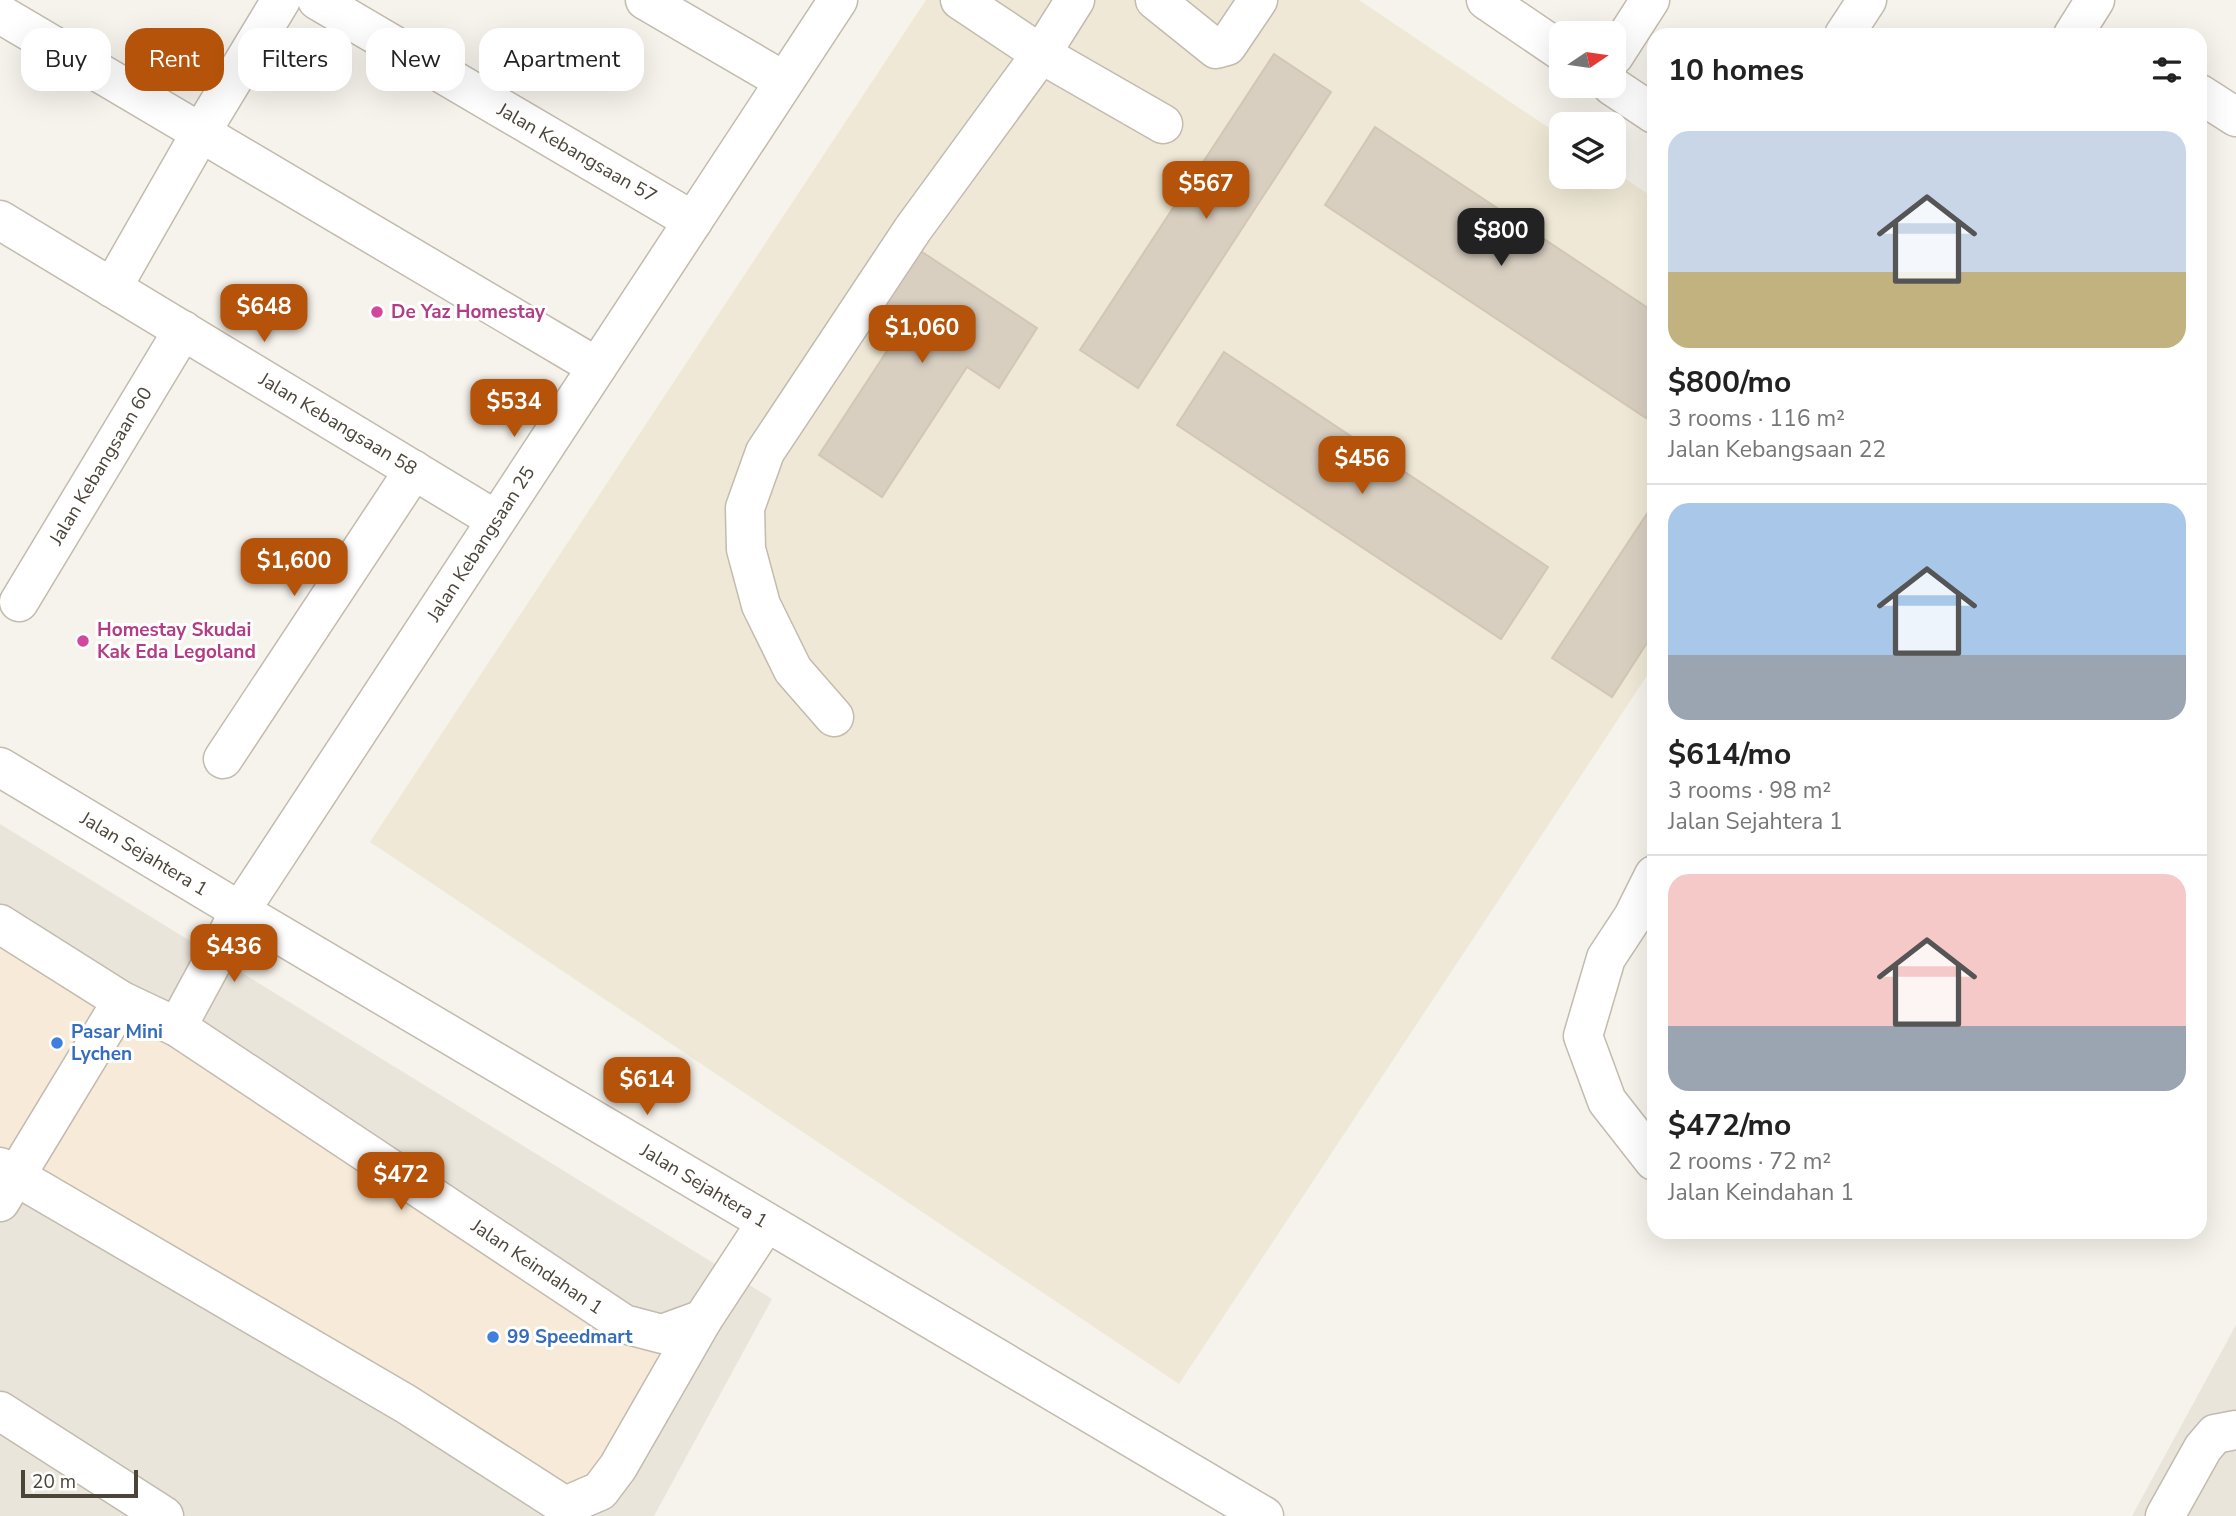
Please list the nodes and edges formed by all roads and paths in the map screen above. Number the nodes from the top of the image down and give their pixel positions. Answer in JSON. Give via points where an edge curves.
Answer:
{"nodes":[{"id":1,"x":281,"y":0,"type":"edge"},
{"id":2,"x":317,"y":0,"type":"edge"},
{"id":3,"x":645,"y":0,"type":"edge"},
{"id":4,"x":838,"y":0,"type":"edge"},
{"id":5,"x":960,"y":0,"type":"edge"},
{"id":6,"x":1075,"y":0,"type":"edge"},
{"id":7,"x":1155,"y":0,"type":"edge"},
{"id":8,"x":1258,"y":0,"type":"edge"},
{"id":9,"x":1486,"y":0,"type":"edge"},
{"id":10,"x":1650,"y":0,"type":"edge"},
{"id":11,"x":1867,"y":0,"type":"edge"},
{"id":12,"x":0,"y":14,"type":"edge"},
{"id":13,"x":1849,"y":28,"type":"edge"},
{"id":14,"x":1626,"y":37,"type":"edge"},
{"id":15,"x":1549,"y":43,"type":"edge"},
{"id":16,"x":1041,"y":54,"type":"junction"},
{"id":17,"x":784,"y":81,"type":"junction"},
{"id":18,"x":1626,"y":95,"type":"edge"},
{"id":19,"x":2207,"y":98,"type":"edge"},
{"id":20,"x":1647,"y":109,"type":"edge"},
{"id":21,"x":2236,"y":117,"type":"edge"},
{"id":22,"x":1163,"y":124,"type":"dead end"},
{"id":23,"x":200,"y":134,"type":"junction"},
{"id":24,"x":0,"y":220,"type":"edge"},
{"id":25,"x":692,"y":221,"type":"junction"},
{"id":26,"x":112,"y":288,"type":"junction"},
{"id":27,"x":183,"y":330,"type":"junction"},
{"id":28,"x":597,"y":367,"type":"junction"},
{"id":29,"x":414,"y":470,"type":"junction"},
{"id":30,"x":496,"y":520,"type":"junction"},
{"id":31,"x":19,"y":602,"type":"dead end"},
{"id":32,"x":834,"y":717,"type":"dead end"},
{"id":33,"x":223,"y":760,"type":"dead end"},
{"id":34,"x":0,"y":767,"type":"edge"},
{"id":35,"x":1647,"y":889,"type":"edge"},
{"id":36,"x":240,"y":911,"type":"junction"},
{"id":37,"x":0,"y":923,"type":"edge"},
{"id":38,"x":122,"y":1001,"type":"junction"},
{"id":39,"x":177,"y":1027,"type":"junction"},
{"id":40,"x":1647,"y":1152,"type":"edge"},
{"id":41,"x":5,"y":1182,"type":"edge"},
{"id":42,"x":766,"y":1223,"type":"junction"},
{"id":43,"x":704,"y":1319,"type":"junction"},
{"id":44,"x":0,"y":1411,"type":"edge"},
{"id":45,"x":2236,"y":1430,"type":"edge"},
{"id":46,"x":164,"y":1516,"type":"edge"},
{"id":47,"x":1264,"y":1516,"type":"edge"},
{"id":48,"x":2165,"y":1516,"type":"edge"}],
"edges":[{"from":1,"to":23,"type":"street"},
{"from":2,"to":25,"type":"street","name":"Jalan Kebangsaan 57"},
{"from":3,"to":17,"type":"street"},
{"from":4,"to":17,"type":"street","name":"Jalan Kebangsaan 25"},
{"from":5,"to":16,"type":"street"},
{"from":6,"to":16,"type":"street"},
{"from":7,"to":8,"type":"street","via":[[1216,49],[1227,46]]},
{"from":9,"to":15,"type":"street"},
{"from":10,"to":14,"type":"street"},
{"from":11,"to":13,"type":"street"},
{"from":12,"to":23,"type":"street"},
{"from":16,"to":22,"type":"street"},
{"from":16,"to":32,"type":"street","via":[[913,229],[765,452],[746,508],[746,549],[761,605],[793,670]]},
{"from":17,"to":25,"type":"street","name":"Jalan Kebangsaan 25"},
{"from":18,"to":20,"type":"street"},
{"from":19,"to":21,"type":"street"},
{"from":23,"to":26,"type":"street"},
{"from":23,"to":28,"type":"street"},
{"from":24,"to":26,"type":"street","name":"Jalan Kebangsaan 58"},
{"from":25,"to":28,"type":"street","name":"Jalan Kebangsaan 25"},
{"from":26,"to":27,"type":"street","name":"Jalan Kebangsaan 58"},
{"from":27,"to":29,"type":"street","name":"Jalan Kebangsaan 58"},
{"from":27,"to":31,"type":"street","name":"Jalan Kebangsaan 60"},
{"from":28,"to":30,"type":"street","name":"Jalan Kebangsaan 25"},
{"from":29,"to":30,"type":"street","name":"Jalan Kebangsaan 58"},
{"from":29,"to":33,"type":"street"},
{"from":30,"to":36,"type":"street","name":"Jalan Kebangsaan 25"},
{"from":34,"to":36,"type":"street","name":"Jalan Sejahtera 1"},
{"from":35,"to":40,"type":"street","via":[[1606,958],[1583,1036],[1607,1101]]},
{"from":36,"to":39,"type":"street","name":"Jalan Kebangsaan 25"},
{"from":36,"to":42,"type":"street","name":"Jalan Sejahtera 1"},
{"from":37,"to":38,"type":"street","name":"Jalan Keindahan 1"},
{"from":38,"to":39,"type":"street","name":"Jalan Keindahan 1"},
{"from":38,"to":41,"type":"street"},
{"from":39,"to":43,"type":"street","name":"Jalan Keindahan 1","via":[[624,1324],[662,1334]]},
{"from":41,"to":43,"type":"street","via":[[406,1404],[565,1506],[600,1491],[618,1467]]},
{"from":42,"to":43,"type":"street"},
{"from":42,"to":47,"type":"street","name":"Jalan Sejahtera 1"},
{"from":44,"to":46,"type":"street"},
{"from":45,"to":48,"type":"street","via":[[2216,1434],[2203,1448]]}]}
